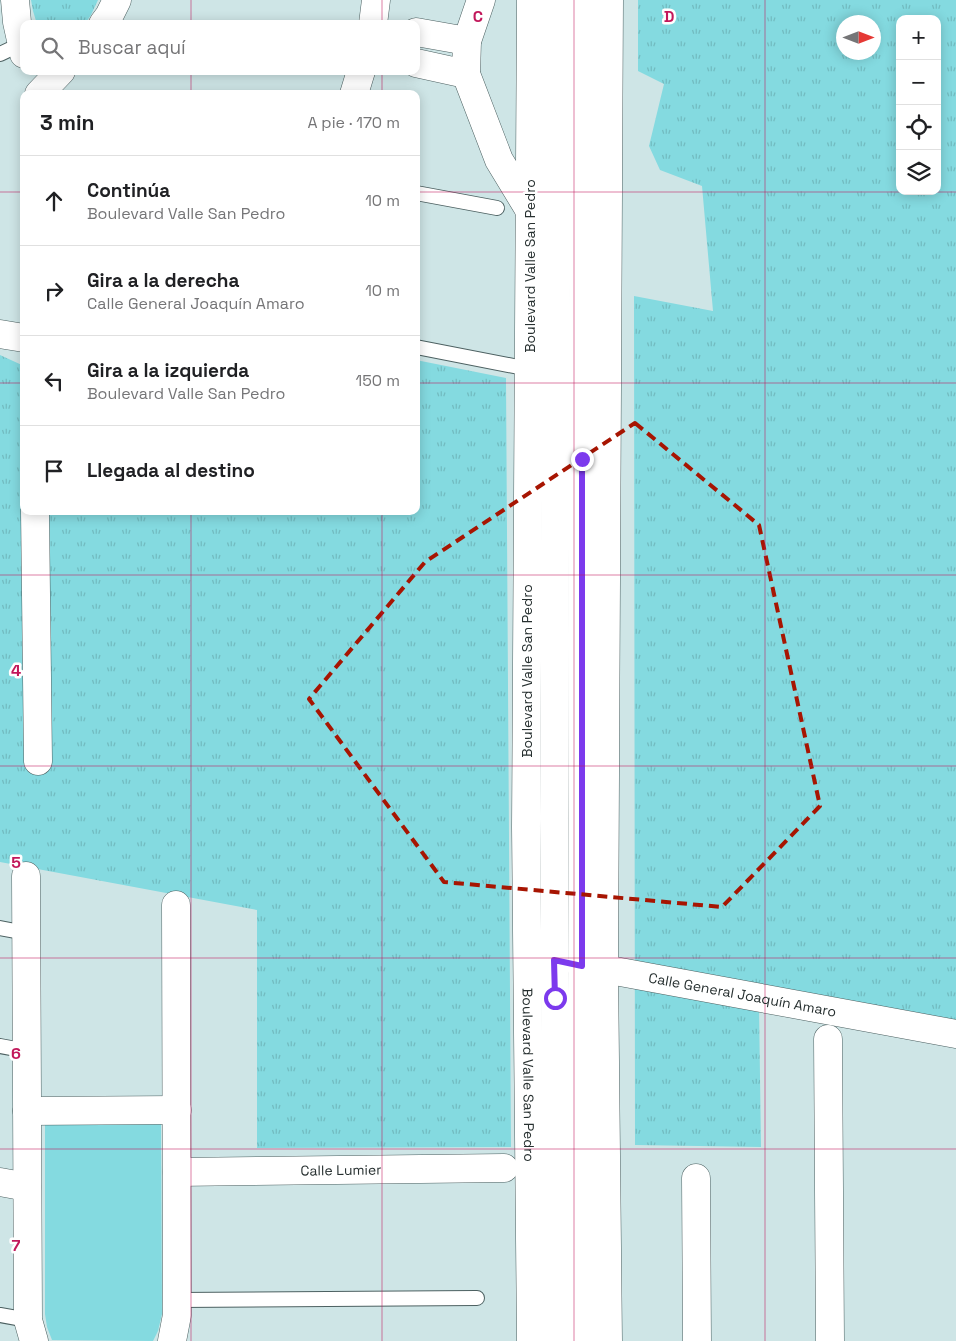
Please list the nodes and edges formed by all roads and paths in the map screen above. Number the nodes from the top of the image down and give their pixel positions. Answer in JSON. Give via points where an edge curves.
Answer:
{"nodes":[{"id":1,"x":15,"y":0,"type":"edge"},
{"id":2,"x":117,"y":0,"type":"edge"},
{"id":3,"x":376,"y":0,"type":"edge"},
{"id":4,"x":481,"y":0,"type":"edge"},
{"id":5,"x":531,"y":0,"type":"edge"},
{"id":6,"x":557,"y":0,"type":"edge"},
{"id":7,"x":584,"y":0,"type":"edge"},
{"id":8,"x":609,"y":0,"type":"edge"},
{"id":9,"x":106,"y":20,"type":"edge"},
{"id":10,"x":374,"y":20,"type":"edge"},
{"id":11,"x":420,"y":33,"type":"edge"},
{"id":12,"x":466,"y":41,"type":"junction"},
{"id":13,"x":15,"y":51,"type":"edge"},
{"id":14,"x":420,"y":64,"type":"edge"},
{"id":15,"x":466,"y":74,"type":"junction"},
{"id":16,"x":30,"y":75,"type":"edge"},
{"id":17,"x":57,"y":75,"type":"edge"},
{"id":18,"x":360,"y":75,"type":"edge"},
{"id":19,"x":36,"y":90,"type":"edge"},
{"id":20,"x":41,"y":90,"type":"edge"},
{"id":21,"x":355,"y":90,"type":"edge"},
{"id":22,"x":420,"y":194,"type":"edge"},
{"id":23,"x":497,"y":208,"type":"dead end"},
{"id":24,"x":530,"y":211,"type":"junction"},
{"id":25,"x":0,"y":334,"type":"edge"},
{"id":26,"x":20,"y":337,"type":"edge"},
{"id":27,"x":420,"y":348,"type":"edge"},
{"id":28,"x":529,"y":369,"type":"junction"},
{"id":29,"x":35,"y":515,"type":"edge"},
{"id":30,"x":593,"y":638,"type":"junction"},
{"id":31,"x":38,"y":761,"type":"dead end"},
{"id":32,"x":26,"y":876,"type":"dead end"},
{"id":33,"x":176,"y":905,"type":"dead end"},
{"id":34,"x":13,"y":931,"type":"edge"},
{"id":35,"x":527,"y":956,"type":"junction"},
{"id":36,"x":554,"y":960,"type":"junction"},
{"id":37,"x":593,"y":967,"type":"junction"},
{"id":38,"x":956,"y":1034,"type":"edge"},
{"id":39,"x":828,"y":1039,"type":"dead end"},
{"id":40,"x":0,"y":1046,"type":"edge"},
{"id":41,"x":27,"y":1051,"type":"junction"},
{"id":42,"x":177,"y":1110,"type":"junction"},
{"id":43,"x":27,"y":1111,"type":"junction"},
{"id":44,"x":504,"y":1168,"type":"dead end"},
{"id":45,"x":177,"y":1172,"type":"junction"},
{"id":46,"x":696,"y":1178,"type":"dead end"},
{"id":47,"x":0,"y":1182,"type":"edge"},
{"id":48,"x":27,"y":1187,"type":"junction"},
{"id":49,"x":477,"y":1298,"type":"dead end"},
{"id":50,"x":177,"y":1300,"type":"junction"},
{"id":51,"x":0,"y":1315,"type":"edge"},
{"id":52,"x":31,"y":1330,"type":"edge"},
{"id":53,"x":172,"y":1341,"type":"edge"},
{"id":54,"x":531,"y":1341,"type":"edge"},
{"id":55,"x":557,"y":1341,"type":"edge"},
{"id":56,"x":583,"y":1341,"type":"edge"},
{"id":57,"x":608,"y":1341,"type":"edge"},
{"id":58,"x":698,"y":1341,"type":"edge"},
{"id":59,"x":830,"y":1341,"type":"edge"}],
"edges":[{"from":1,"to":13,"type":"main road"},
{"from":2,"to":9,"type":"main road"},
{"from":3,"to":10,"type":"main road"},
{"from":4,"to":12,"type":"main road"},
{"from":5,"to":24,"type":"main road","name":"Boulevard Valle San Pedro"},
{"from":6,"to":36,"type":"main road","name":"Boulevard Valle San Pedro"},
{"from":7,"to":30,"type":"main road"},
{"from":8,"to":30,"type":"main road"},
{"from":11,"to":12,"type":"main road"},
{"from":12,"to":15,"type":"main road"},
{"from":14,"to":15,"type":"main road"},
{"from":15,"to":24,"type":"main road","via":[[499,160]]},
{"from":16,"to":19,"type":"main road"},
{"from":17,"to":20,"type":"main road"},
{"from":18,"to":21,"type":"main road"},
{"from":22,"to":23,"type":"lane"},
{"from":24,"to":28,"type":"main road","name":"Boulevard Valle San Pedro"},
{"from":25,"to":26,"type":"main road"},
{"from":27,"to":28,"type":"lane"},
{"from":28,"to":35,"type":"main road","name":"Boulevard Valle San Pedro"},
{"from":29,"to":31,"type":"main road"},
{"from":30,"to":37,"type":"main road"},
{"from":32,"to":34,"type":"main road"},
{"from":33,"to":42,"type":"main road"},
{"from":34,"to":41,"type":"main road"},
{"from":35,"to":36,"type":"main road","name":"Calle General Joaquín Amaro"},
{"from":35,"to":54,"type":"main road","name":"Boulevard Valle San Pedro"},
{"from":36,"to":37,"type":"main road","name":"Calle General Joaquín Amaro"},
{"from":36,"to":55,"type":"main road","name":"Boulevard Valle San Pedro"},
{"from":37,"to":38,"type":"main road","name":"Calle General Joaquín Amaro"},
{"from":37,"to":56,"type":"main road"},
{"from":37,"to":57,"type":"main road"},
{"from":39,"to":59,"type":"main road"},
{"from":40,"to":41,"type":"lane"},
{"from":41,"to":43,"type":"main road"},
{"from":42,"to":43,"type":"main road"},
{"from":42,"to":45,"type":"main road"},
{"from":43,"to":48,"type":"main road"},
{"from":44,"to":45,"type":"main road","name":"Calle Lumier"},
{"from":45,"to":50,"type":"main road"},
{"from":46,"to":58,"type":"main road"},
{"from":47,"to":48,"type":"main road"},
{"from":48,"to":52,"type":"main road"},
{"from":49,"to":50,"type":"lane"},
{"from":50,"to":53,"type":"main road"},
{"from":51,"to":52,"type":"lane"}]}
